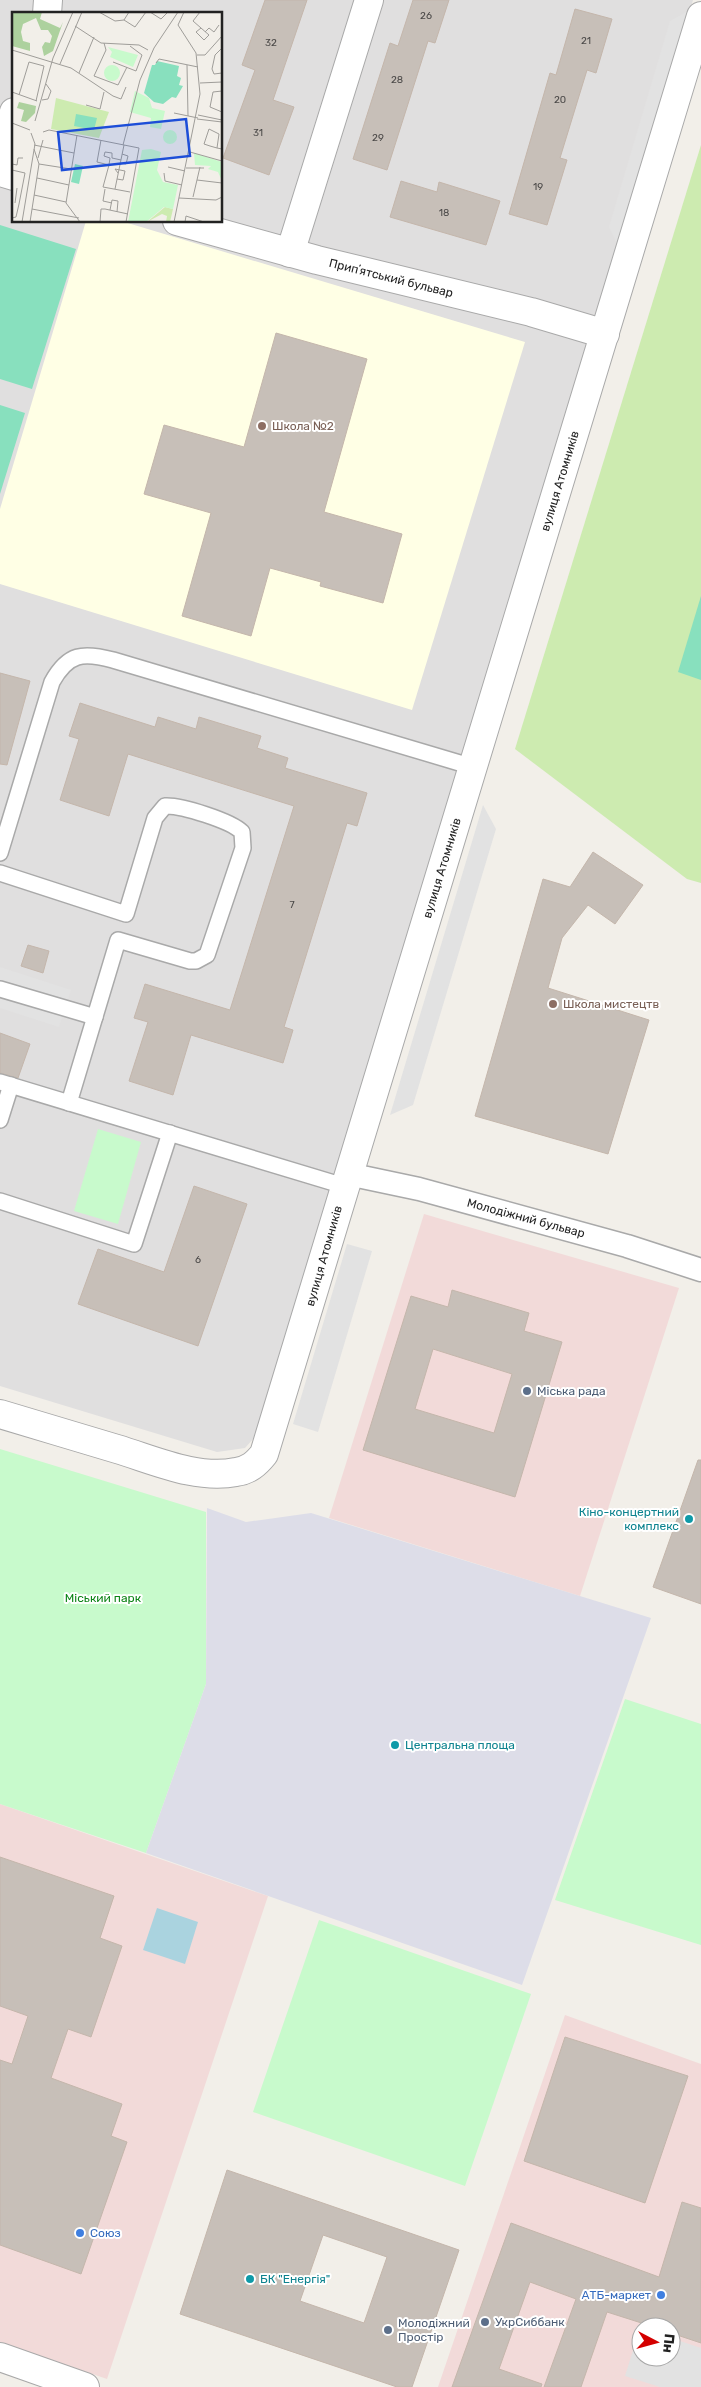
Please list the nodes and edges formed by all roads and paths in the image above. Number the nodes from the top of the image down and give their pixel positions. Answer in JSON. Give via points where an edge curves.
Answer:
{"nodes":[{"id":1,"x":369,"y":0,"type":"edge"},
{"id":2,"x":701,"y":16,"type":"edge"},
{"id":3,"x":12,"y":118,"type":"edge"},
{"id":4,"x":0,"y":154,"type":"edge"},
{"id":5,"x":181,"y":222,"type":"edge"},
{"id":6,"x":290,"y":253,"type":"junction"},
{"id":7,"x":605,"y":334,"type":"junction"},
{"id":8,"x":473,"y":767,"type":"junction"},
{"id":9,"x":0,"y":854,"type":"edge"},
{"id":10,"x":0,"y":873,"type":"edge"},
{"id":11,"x":126,"y":914,"type":"junction"},
{"id":12,"x":118,"y":940,"type":"junction"},
{"id":13,"x":0,"y":989,"type":"edge"},
{"id":14,"x":95,"y":1018,"type":"junction"},
{"id":15,"x":6,"y":1083,"type":"edge"},
{"id":16,"x":70,"y":1103,"type":"junction"},
{"id":17,"x":0,"y":1120,"type":"edge"},
{"id":18,"x":170,"y":1133,"type":"junction"},
{"id":19,"x":346,"y":1180,"type":"junction"},
{"id":20,"x":0,"y":1201,"type":"edge"},
{"id":21,"x":701,"y":1270,"type":"edge"},
{"id":22,"x":0,"y":1414,"type":"edge"},
{"id":23,"x":0,"y":2357,"type":"edge"},
{"id":24,"x":84,"y":2387,"type":"edge"}],
"edges":[{"from":1,"to":6,"type":"street"},
{"from":2,"to":7,"type":"street","name":"вулиця Атомників"},
{"from":3,"to":4,"type":"street"},
{"from":5,"to":6,"type":"street","name":"Припʼятський бульвар"},
{"from":6,"to":7,"type":"street","name":"Припʼятський бульвар","via":[[531,312]]},
{"from":7,"to":8,"type":"street","name":"вулиця Атомників"},
{"from":8,"to":9,"type":"lane","via":[[113,660],[82,655],[60,668],[52,682]]},
{"from":8,"to":19,"type":"street","name":"вулиця Атомників"},
{"from":10,"to":11,"type":"lane"},
{"from":11,"to":12,"type":"lane"},
{"from":11,"to":12,"type":"lane","via":[[155,818],[165,806],[178,807],[242,832],[243,848],[206,956],[190,960]]},
{"from":12,"to":14,"type":"lane"},
{"from":13,"to":14,"type":"lane"},
{"from":14,"to":16,"type":"lane"},
{"from":15,"to":16,"type":"lane"},
{"from":15,"to":17,"type":"lane"},
{"from":16,"to":18,"type":"lane"},
{"from":18,"to":19,"type":"lane"},
{"from":18,"to":20,"type":"lane","via":[[134,1244]]},
{"from":19,"to":21,"type":"street","name":"Молодіжний бульвар","via":[[419,1189]]},
{"from":19,"to":22,"type":"street","name":"вулиця Атомників","via":[[270,1436],[264,1454],[252,1467],[226,1473],[184,1469]]},
{"from":23,"to":24,"type":"street"}]}
